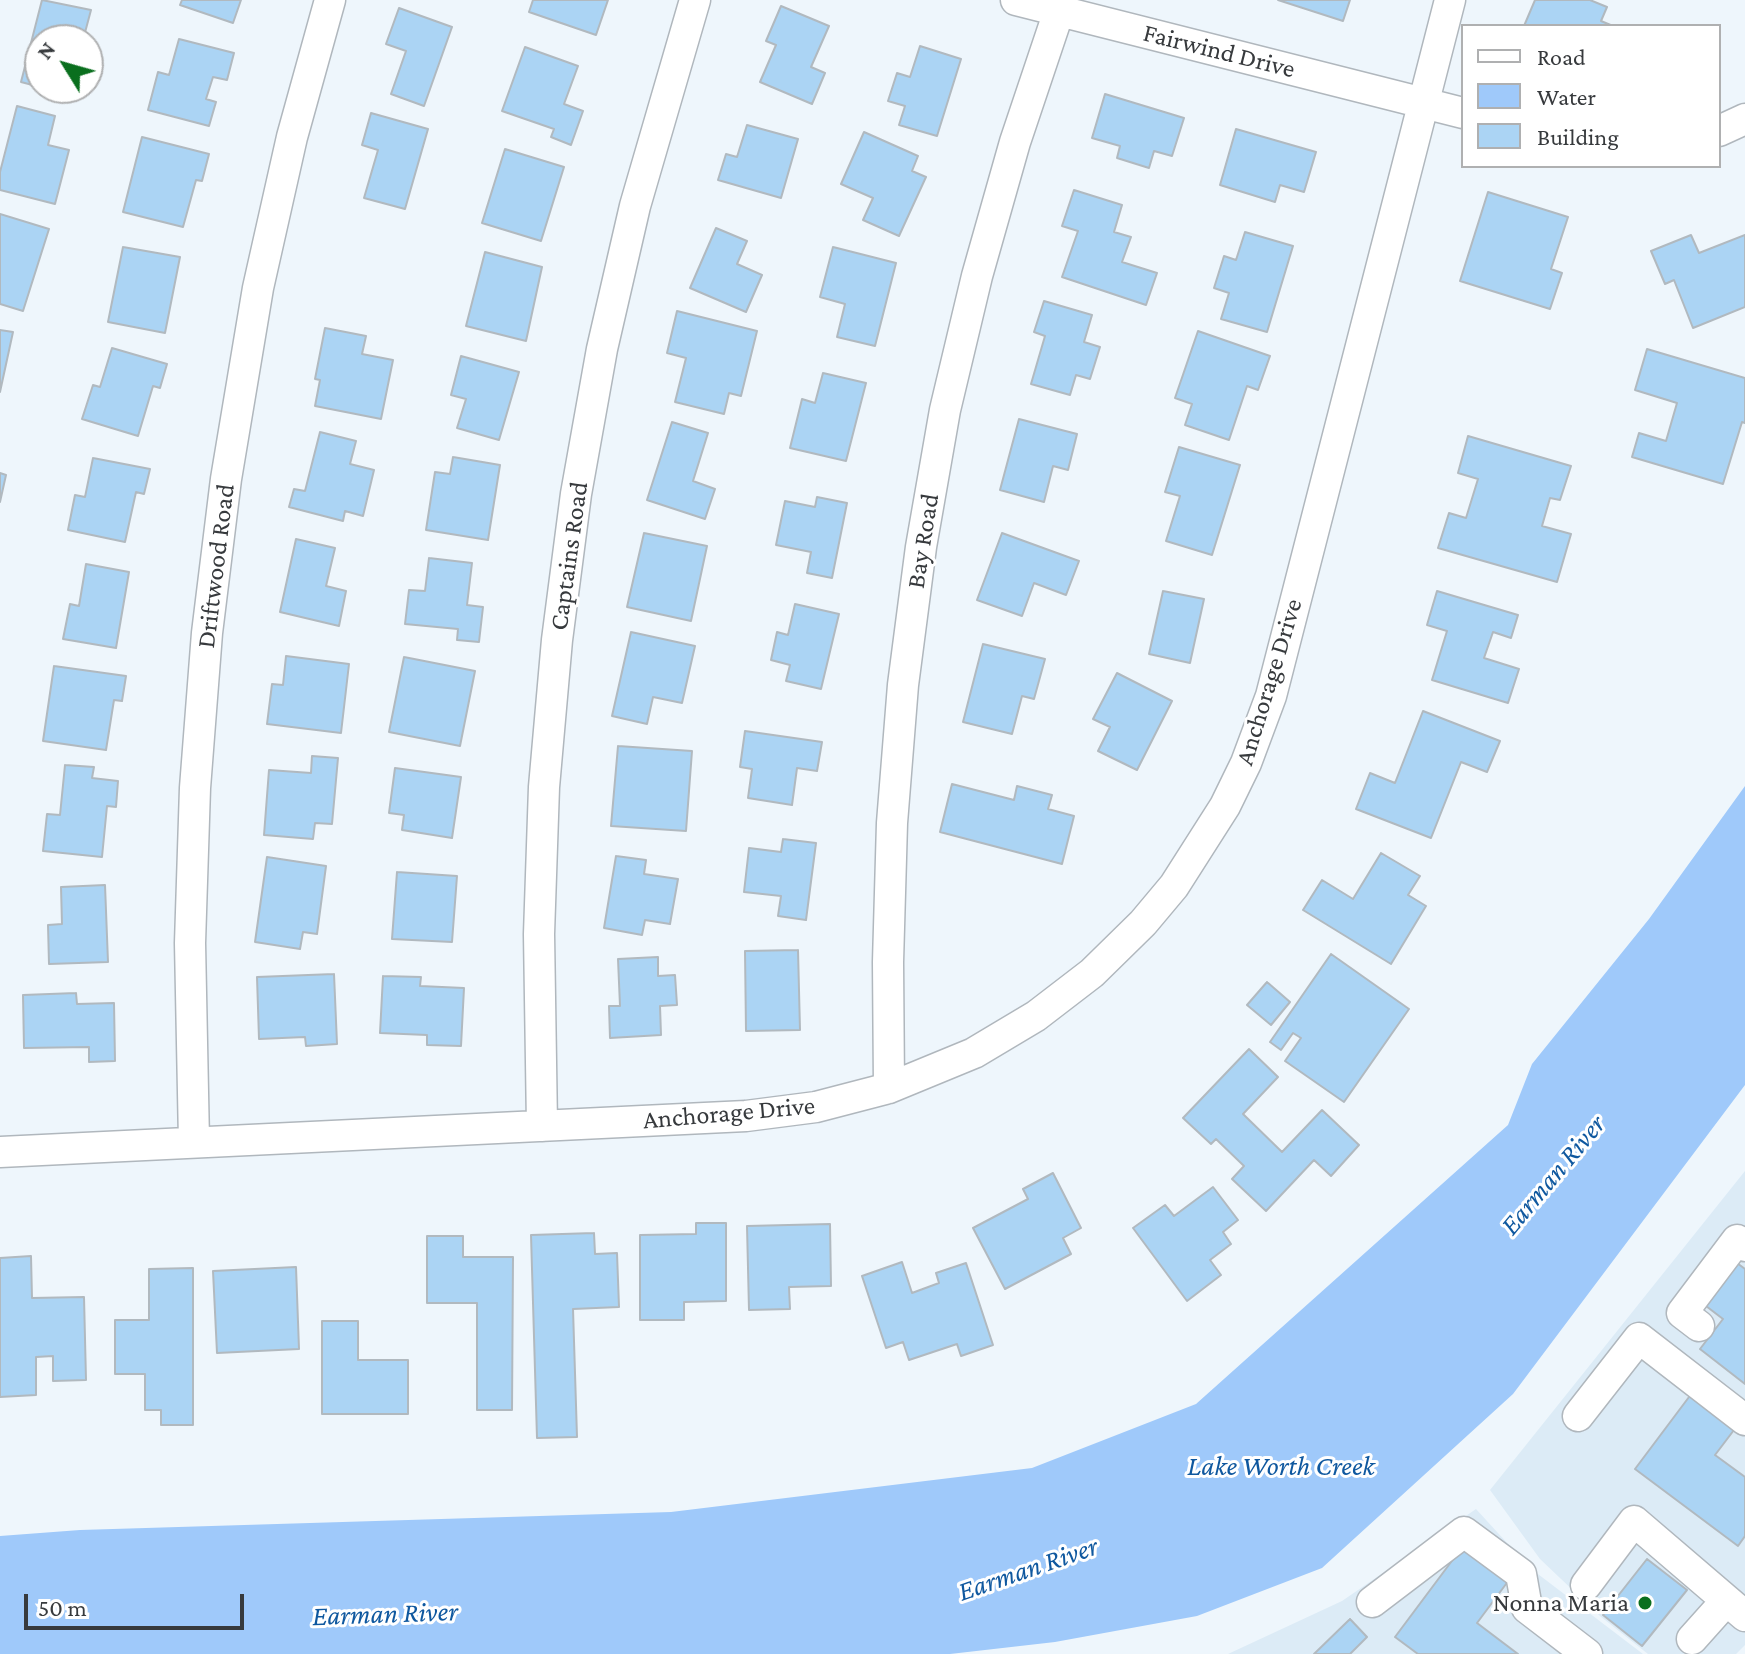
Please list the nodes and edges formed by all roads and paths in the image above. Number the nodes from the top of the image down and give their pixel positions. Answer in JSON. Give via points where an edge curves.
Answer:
{"nodes":[{"id":1,"x":330,"y":0,"type":"edge"},
{"id":2,"x":695,"y":0,"type":"edge"},
{"id":3,"x":1016,"y":0,"type":"edge"},
{"id":4,"x":1450,"y":0,"type":"edge"},
{"id":5,"x":1059,"y":11,"type":"junction"},
{"id":6,"x":1421,"y":103,"type":"junction"},
{"id":7,"x":1461,"y":113,"type":"edge"},
{"id":8,"x":1745,"y":119,"type":"edge"},
{"id":9,"x":1721,"y":130,"type":"edge"},
{"id":10,"x":889,"y":1088,"type":"junction"},
{"id":11,"x":542,"y":1126,"type":"junction"},
{"id":12,"x":194,"y":1142,"type":"junction"},
{"id":13,"x":0,"y":1152,"type":"edge"},
{"id":14,"x":1745,"y":1246,"type":"edge"},
{"id":15,"x":1699,"y":1326,"type":"dead end"},
{"id":16,"x":1578,"y":1416,"type":"dead end"},
{"id":17,"x":1745,"y":1420,"type":"edge"},
{"id":18,"x":1586,"y":1585,"type":"dead end"},
{"id":19,"x":1372,"y":1602,"type":"dead end"},
{"id":20,"x":1736,"y":1609,"type":"edge"},
{"id":21,"x":1692,"y":1639,"type":"dead end"},
{"id":22,"x":1587,"y":1654,"type":"edge"}],
"edges":[{"from":1,"to":12,"type":"street","name":"Driftwood Road","via":[[258,288],[218,541],[195,788],[190,943]]},
{"from":2,"to":11,"type":"street","name":"Captains Road","via":[[631,221],[574,509],[544,787],[539,934]]},
{"from":3,"to":5,"type":"street","name":"Fairwind Drive"},
{"from":4,"to":6,"type":"street","name":"Anchorage Drive"},
{"from":5,"to":6,"type":"street","name":"Fairwind Drive"},
{"from":5,"to":10,"type":"street","name":"Bay Road","via":[[977,276],[945,410],[921,547],[892,823]]},
{"from":6,"to":7,"type":"street","name":"Fairwind Drive"},
{"from":6,"to":10,"type":"street","name":"Anchorage Drive","via":[[1271,696],[1225,806],[1174,886],[1092,973],[1036,1016],[974,1053]]},
{"from":8,"to":9,"type":"street"},
{"from":10,"to":11,"type":"street","name":"Anchorage Drive","via":[[816,1107],[746,1116]]},
{"from":11,"to":12,"type":"street","name":"Anchorage Drive"},
{"from":12,"to":13,"type":"street","name":"Anchorage Drive"},
{"from":14,"to":15,"type":"street","via":[[1737,1240],[1682,1313]]},
{"from":16,"to":17,"type":"street","via":[[1639,1338]]},
{"from":18,"to":20,"type":"street","via":[[1634,1521]]},
{"from":19,"to":22,"type":"street","via":[[1464,1532],[1521,1574],[1527,1608]]},
{"from":20,"to":21,"type":"street"}]}
